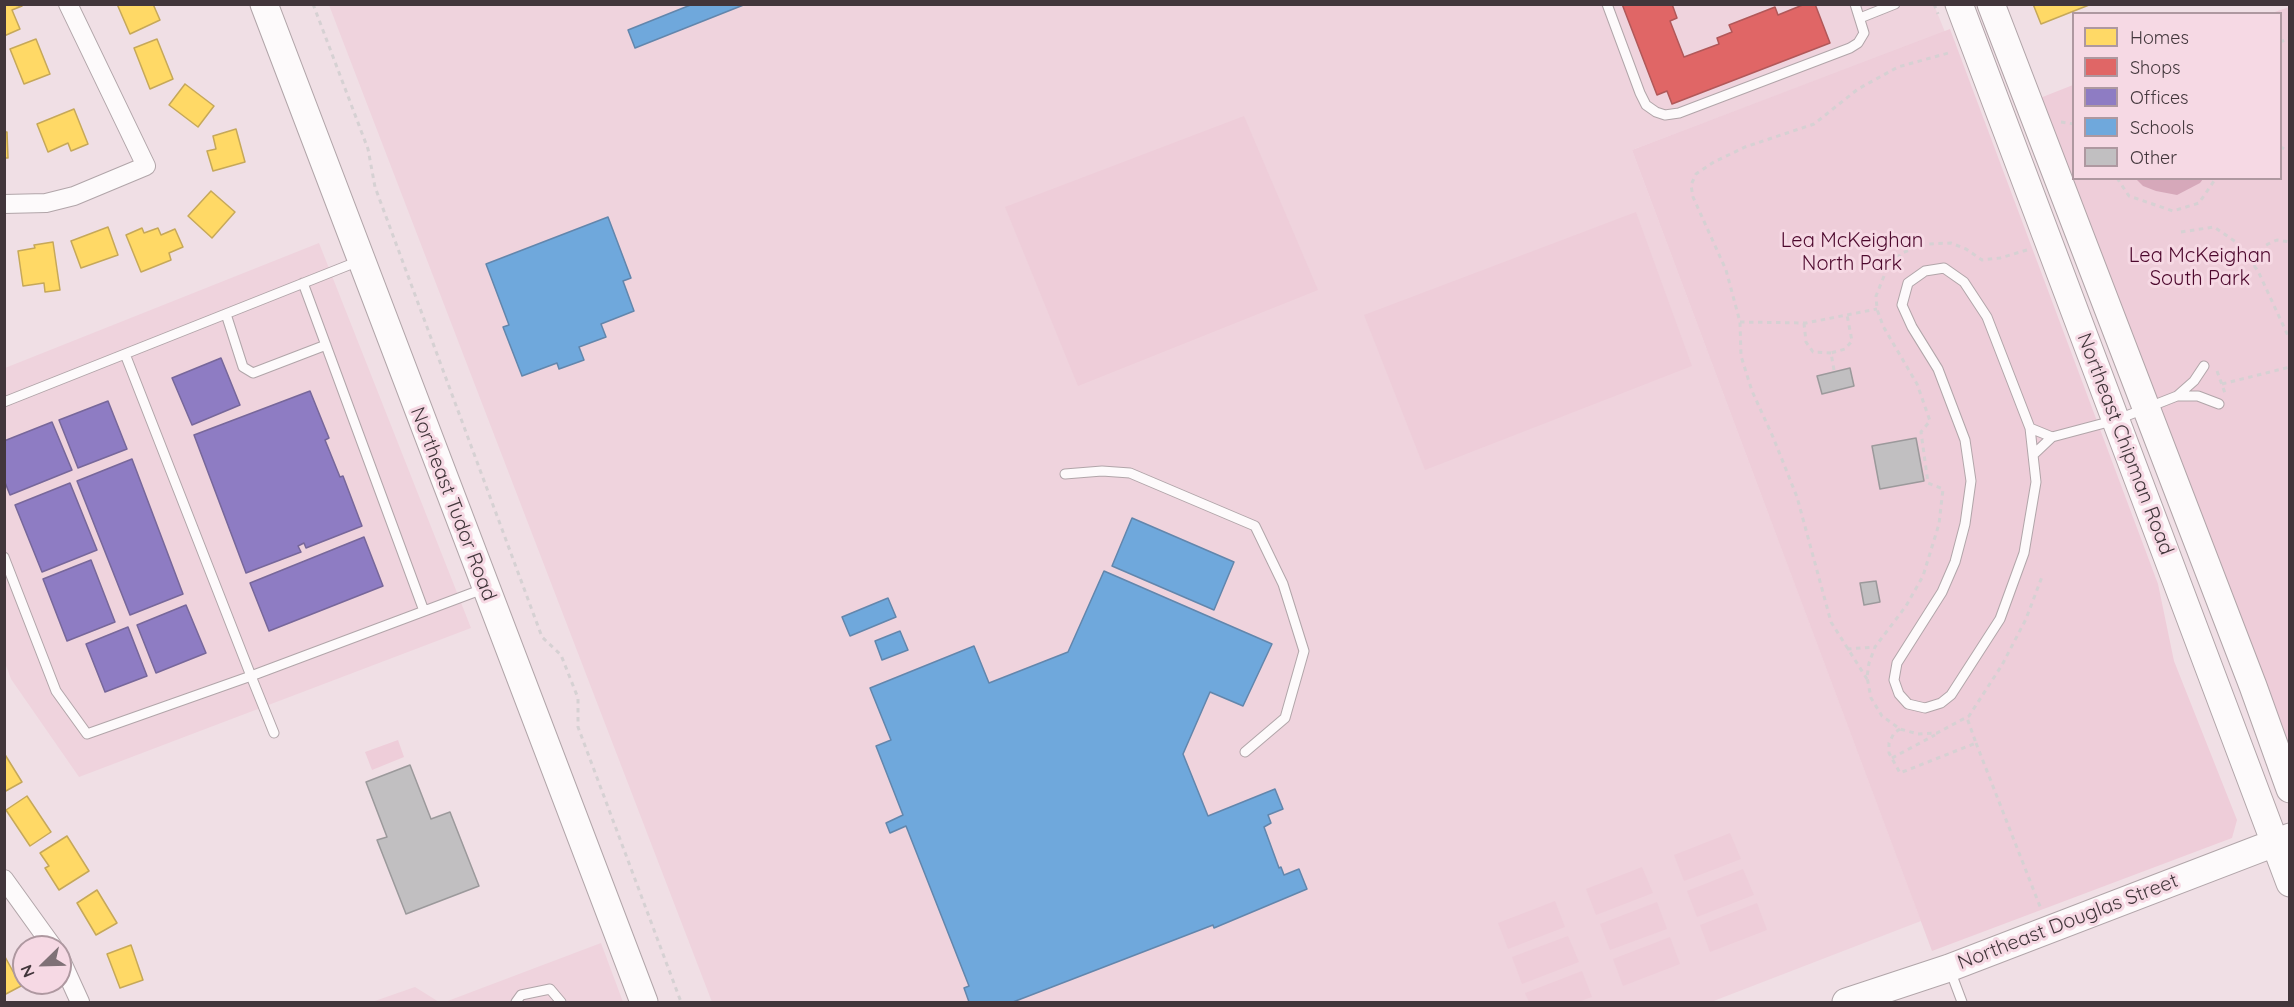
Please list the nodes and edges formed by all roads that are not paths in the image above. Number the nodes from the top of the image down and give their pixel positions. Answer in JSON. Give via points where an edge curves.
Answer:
{"nodes":[{"id":1,"x":68,"y":4,"type":"edge"},
{"id":2,"x":264,"y":4,"type":"edge"},
{"id":3,"x":1607,"y":4,"type":"edge"},
{"id":4,"x":1855,"y":4,"type":"edge"},
{"id":5,"x":1894,"y":4,"type":"edge"},
{"id":6,"x":1959,"y":4,"type":"edge"},
{"id":7,"x":1991,"y":4,"type":"edge"},
{"id":8,"x":1860,"y":18,"type":"junction"},
{"id":9,"x":4,"y":204,"type":"edge"},
{"id":10,"x":362,"y":260,"type":"junction"},
{"id":11,"x":303,"y":283,"type":"junction"},
{"id":12,"x":226,"y":314,"type":"junction"},
{"id":13,"x":326,"y":345,"type":"junction"},
{"id":14,"x":125,"y":354,"type":"junction"},
{"id":15,"x":2209,"y":365,"type":"road end"},
{"id":16,"x":2177,"y":396,"type":"junction"},
{"id":17,"x":4,"y":402,"type":"edge"},
{"id":18,"x":2223,"y":402,"type":"road end"},
{"id":19,"x":2146,"y":407,"type":"junction"},
{"id":20,"x":2116,"y":420,"type":"junction"},
{"id":21,"x":2030,"y":428,"type":"junction"},
{"id":22,"x":2052,"y":437,"type":"junction"},
{"id":23,"x":2033,"y":455,"type":"junction"},
{"id":24,"x":1065,"y":474,"type":"dead end"},
{"id":25,"x":4,"y":557,"type":"edge"},
{"id":26,"x":485,"y":588,"type":"junction"},
{"id":27,"x":424,"y":611,"type":"junction"},
{"id":28,"x":251,"y":676,"type":"junction"},
{"id":29,"x":274,"y":734,"type":"dead end"},
{"id":30,"x":1245,"y":752,"type":"dead end"},
{"id":31,"x":2289,"y":789,"type":"edge"},
{"id":32,"x":2281,"y":839,"type":"edge"},
{"id":33,"x":4,"y":879,"type":"edge"},
{"id":34,"x":2289,"y":883,"type":"edge"},
{"id":35,"x":44,"y":935,"type":"edge"},
{"id":36,"x":1949,"y":968,"type":"junction"},
{"id":37,"x":72,"y":984,"type":"edge"},
{"id":38,"x":80,"y":1002,"type":"edge"},
{"id":39,"x":516,"y":1002,"type":"edge"},
{"id":40,"x":561,"y":1002,"type":"edge"},
{"id":41,"x":644,"y":1002,"type":"edge"},
{"id":42,"x":1846,"y":1002,"type":"edge"},
{"id":43,"x":1962,"y":1002,"type":"edge"}],
"edges":[{"from":1,"to":9,"type":"street","via":[[146,166],[74,196]]},
{"from":2,"to":10,"type":"main road","name":"Northeast Tudor Road"},
{"from":3,"to":8,"type":"lane","via":[[1646,105],[1665,115],[1850,48],[1864,33]]},
{"from":4,"to":8,"type":"lane"},
{"from":5,"to":8,"type":"lane"},
{"from":6,"to":20,"type":"main road","name":"Northeast Chipman Road"},
{"from":7,"to":19,"type":"main road","name":"Northeast Chipman Road"},
{"from":10,"to":11,"type":"lane"},
{"from":10,"to":26,"type":"main road","name":"Northeast Tudor Road"},
{"from":11,"to":12,"type":"lane"},
{"from":11,"to":13,"type":"lane"},
{"from":12,"to":13,"type":"lane","via":[[243,367],[253,373]]},
{"from":12,"to":14,"type":"lane"},
{"from":13,"to":27,"type":"lane"},
{"from":14,"to":17,"type":"lane"},
{"from":14,"to":28,"type":"lane"},
{"from":15,"to":16,"type":"lane"},
{"from":16,"to":18,"type":"lane"},
{"from":16,"to":19,"type":"lane"},
{"from":19,"to":20,"type":"lane"},
{"from":19,"to":31,"type":"main road","name":"Northeast Chipman Road"},
{"from":20,"to":22,"type":"lane"},
{"from":20,"to":32,"type":"main road","name":"Northeast Chipman Road"},
{"from":21,"to":22,"type":"lane"},
{"from":21,"to":23,"type":"lane"},
{"from":21,"to":23,"type":"lane","via":[[1987,317],[1964,282],[1944,268],[1925,271],[1908,283],[1902,304],[1938,369],[1965,440],[1971,481],[1955,561],[1942,592],[1896,663],[1893,680],[1908,704],[1925,708],[1941,703],[1951,694],[2000,619],[2024,553],[2036,482]]},
{"from":22,"to":23,"type":"lane"},
{"from":24,"to":30,"type":"lane","via":[[1130,473],[1255,526],[1283,584],[1304,651],[1285,718]]},
{"from":25,"to":28,"type":"lane","via":[[56,691],[87,734]]},
{"from":26,"to":27,"type":"lane"},
{"from":26,"to":41,"type":"main road","name":"Northeast Tudor Road"},
{"from":27,"to":28,"type":"lane"},
{"from":28,"to":29,"type":"lane"},
{"from":32,"to":34,"type":"main road","name":"Northeast Chipman Road"},
{"from":32,"to":36,"type":"main road","name":"Northeast Douglas Street"},
{"from":33,"to":35,"type":"street"},
{"from":36,"to":42,"type":"main road","name":"Northeast Douglas Street"},
{"from":36,"to":43,"type":"lane"},
{"from":37,"to":38,"type":"street"},
{"from":39,"to":40,"type":"lane","via":[[521,995],[550,989]]}]}
